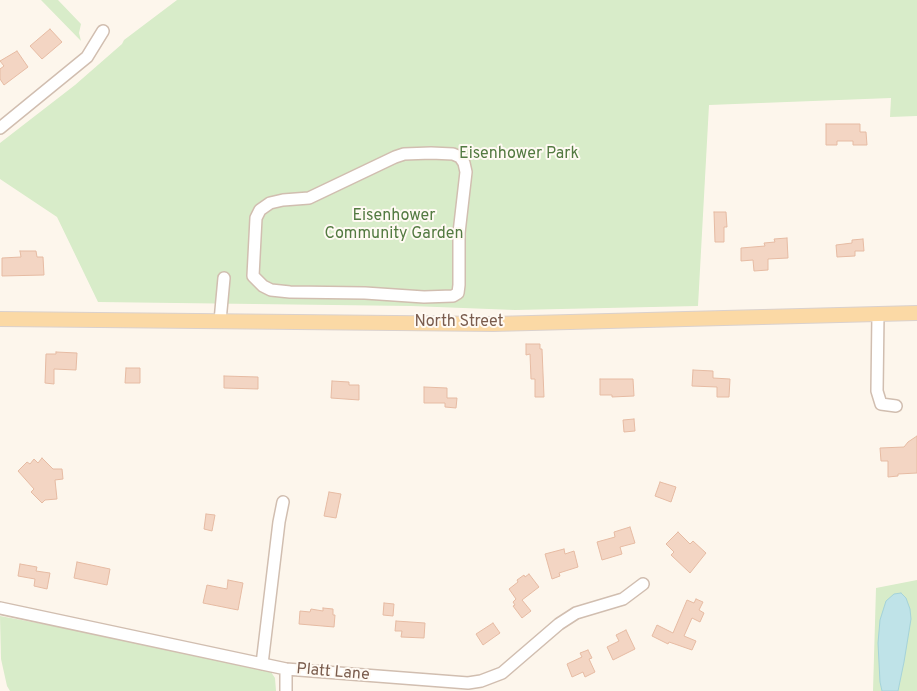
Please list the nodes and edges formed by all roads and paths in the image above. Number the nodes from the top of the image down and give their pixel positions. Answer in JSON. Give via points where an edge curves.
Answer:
{"nodes":[{"id":1,"x":103,"y":31,"type":"dead end"},
{"id":2,"x":0,"y":128,"type":"edge"},
{"id":3,"x":255,"y":236,"type":"joint"},
{"id":4,"x":224,"y":278,"type":"dead end"},
{"id":5,"x":917,"y":313,"type":"edge"},
{"id":6,"x":878,"y":314,"type":"junction"},
{"id":7,"x":0,"y":319,"type":"edge"},
{"id":8,"x":220,"y":321,"type":"junction"},
{"id":9,"x":896,"y":406,"type":"dead end"},
{"id":10,"x":283,"y":502,"type":"dead end"},
{"id":11,"x":643,"y":584,"type":"dead end"},
{"id":12,"x":0,"y":608,"type":"edge"},
{"id":13,"x":262,"y":664,"type":"junction"},
{"id":14,"x":286,"y":668,"type":"junction"},
{"id":15,"x":286,"y":691,"type":"edge"}],
"edges":[{"from":1,"to":2,"type":"street","via":[[87,57]]},
{"from":3,"to":3,"type":"street","via":[[253,276],[271,290],[453,296],[458,294],[460,285],[459,233],[466,178],[464,163],[453,154],[404,154],[395,157],[309,198],[270,203],[260,210],[256,218]]},
{"from":4,"to":8,"type":"street"},
{"from":5,"to":6,"type":"main road","name":"North Street"},
{"from":6,"to":8,"type":"main road","name":"North Street","via":[[494,324]]},
{"from":6,"to":9,"type":"street","via":[[877,391],[881,404]]},
{"from":7,"to":8,"type":"main road","name":"North Street"},
{"from":10,"to":13,"type":"street"},
{"from":11,"to":14,"type":"street","name":"Platt Lane","via":[[623,599],[568,617],[511,666],[482,681],[456,684]]},
{"from":12,"to":13,"type":"street","name":"Platt Lane"},
{"from":13,"to":14,"type":"street","name":"Platt Lane"},
{"from":14,"to":15,"type":"street"}]}
